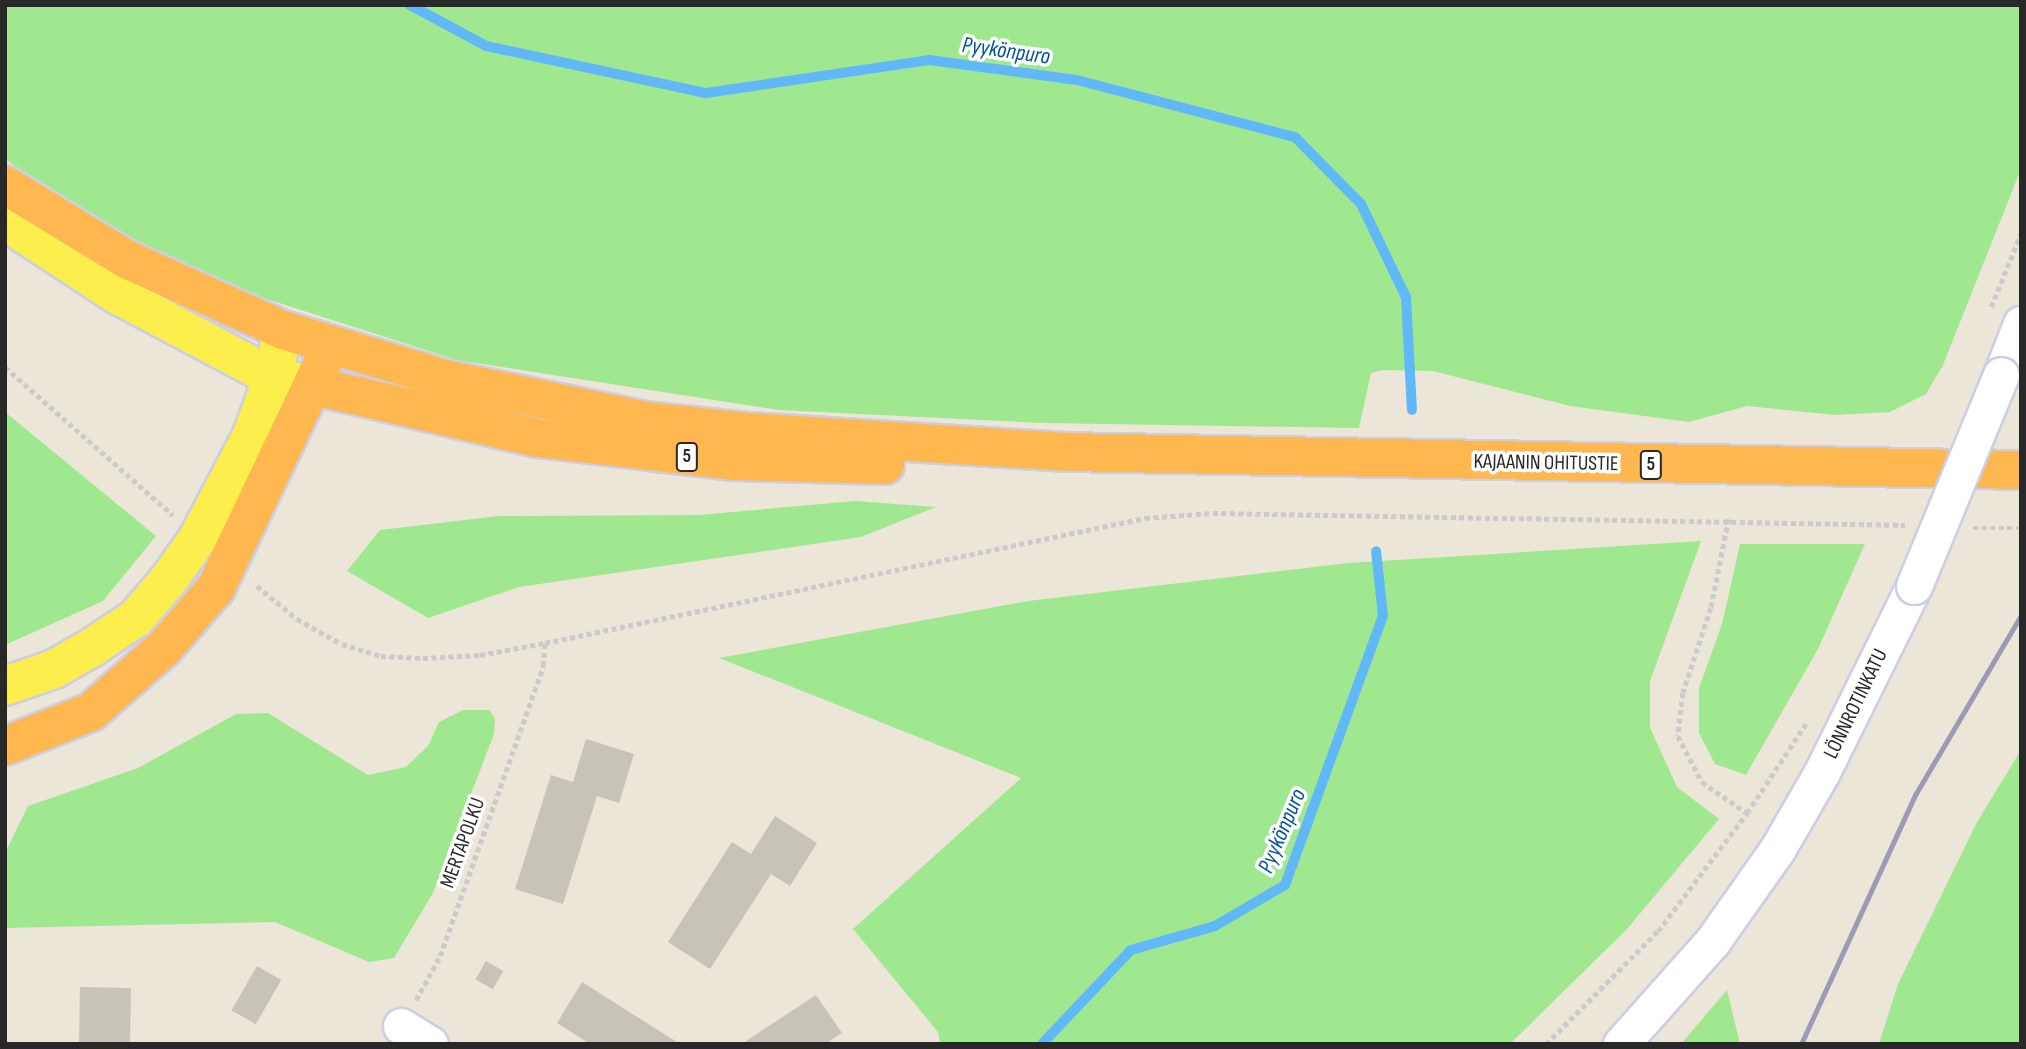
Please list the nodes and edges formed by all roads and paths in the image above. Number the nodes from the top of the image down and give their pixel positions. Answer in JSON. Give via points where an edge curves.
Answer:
{"nodes":[{"id":1,"x":5,"y":185,"type":"edge"},
{"id":2,"x":5,"y":221,"type":"edge"},
{"id":3,"x":2021,"y":233,"type":"edge"},
{"id":4,"x":1985,"y":320,"type":"dead end"},
{"id":5,"x":2021,"y":324,"type":"edge"},
{"id":6,"x":283,"y":330,"type":"junction"},
{"id":7,"x":329,"y":344,"type":"junction"},
{"id":8,"x":5,"y":367,"type":"edge"},
{"id":9,"x":273,"y":377,"type":"junction"},
{"id":10,"x":315,"y":386,"type":"junction"},
{"id":11,"x":1065,"y":452,"type":"junction"},
{"id":12,"x":2021,"y":470,"type":"edge"},
{"id":13,"x":1730,"y":519,"type":"junction"},
{"id":14,"x":181,"y":522,"type":"dead end"},
{"id":15,"x":1920,"y":526,"type":"dead end"},
{"id":16,"x":1961,"y":527,"type":"dead end"},
{"id":17,"x":2021,"y":528,"type":"edge"},
{"id":18,"x":257,"y":586,"type":"dead end"},
{"id":19,"x":545,"y":643,"type":"junction"},
{"id":20,"x":5,"y":686,"type":"edge"},
{"id":21,"x":1812,"y":714,"type":"dead end"},
{"id":22,"x":5,"y":746,"type":"edge"},
{"id":23,"x":1747,"y":813,"type":"junction"},
{"id":24,"x":415,"y":1035,"type":"edge"},
{"id":25,"x":1546,"y":1044,"type":"edge"},
{"id":26,"x":1621,"y":1044,"type":"edge"}],
"edges":[{"from":1,"to":6,"type":"highway","number":"5","via":[[128,260]]},
{"from":2,"to":9,"type":"main road","number":"5","via":[[116,294]]},
{"from":3,"to":4,"type":"path"},
{"from":5,"to":26,"type":"street","name":"LÖNNROTINKATU","bridge":true,"via":[[1914,586],[1822,772],[1777,850],[1712,942]]},
{"from":6,"to":7,"type":"highway","number":"5"},
{"from":6,"to":9,"type":"main road"},
{"from":7,"to":10,"type":"highway"},
{"from":7,"to":11,"type":"highway","number":"5","via":[[457,382],[646,421]]},
{"from":8,"to":14,"type":"path"},
{"from":9,"to":10,"type":"main road","number":"5"},
{"from":9,"to":20,"type":"main road","via":[[228,485],[170,578],[136,618],[54,669]]},
{"from":10,"to":11,"type":"highway","number":"5","via":[[537,438],[734,461],[906,466]]},
{"from":10,"to":22,"type":"highway","via":[[285,439],[216,588],[164,648],[91,712]]},
{"from":11,"to":12,"type":"highway","name":"KAJAANIN OHITUSTIE","number":"5"},
{"from":13,"to":15,"type":"path"},
{"from":13,"to":19,"type":"path","via":[[1213,513],[1145,518]]},
{"from":13,"to":23,"type":"path","via":[[1711,608],[1683,693],[1678,736],[1702,782]]},
{"from":16,"to":17,"type":"path"},
{"from":18,"to":19,"type":"path","via":[[297,619],[342,644],[381,656],[480,655]]},
{"from":19,"to":24,"type":"path","name":"MERTAPOLKU","via":[[543,666]]},
{"from":21,"to":23,"type":"path"},
{"from":23,"to":25,"type":"path","via":[[1658,930]]}]}
